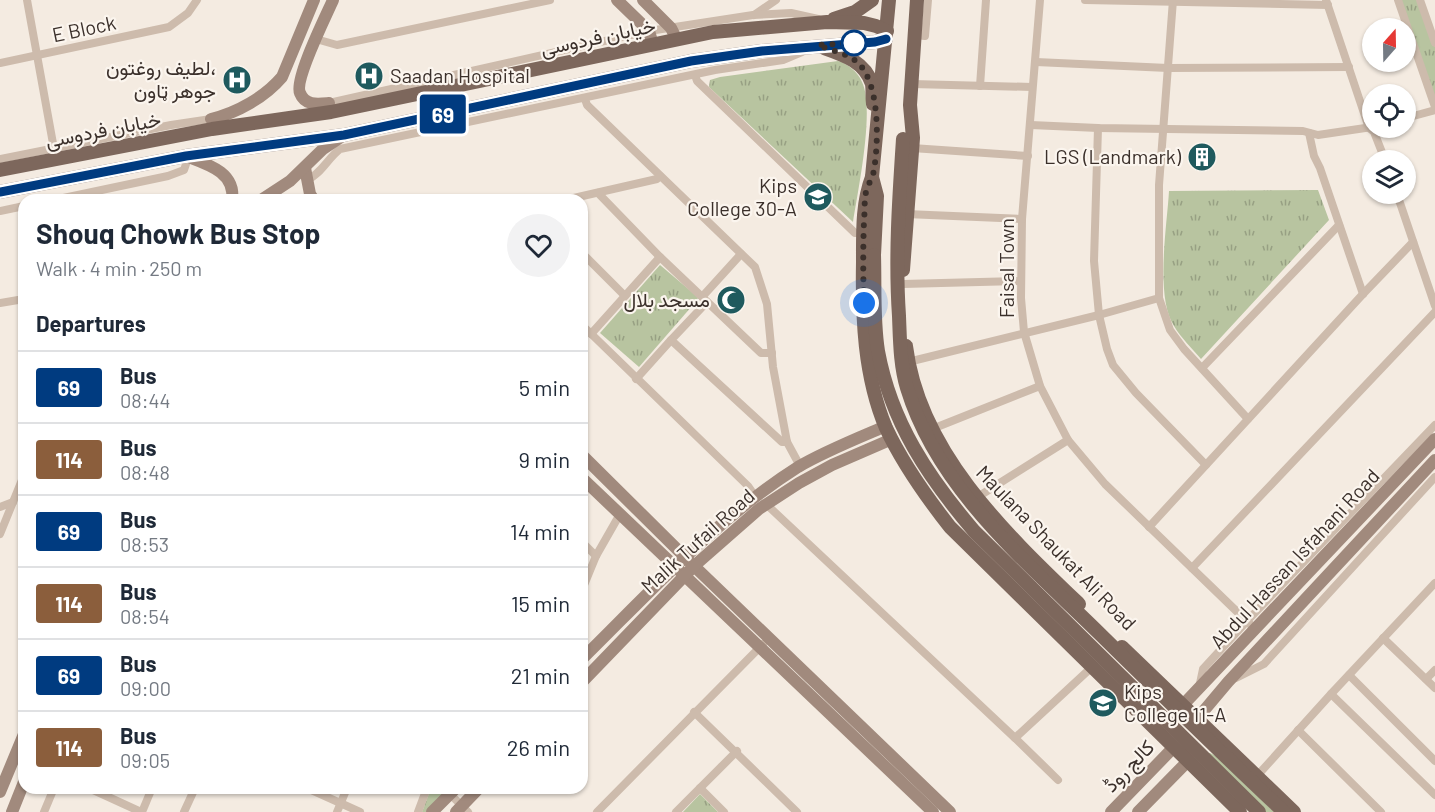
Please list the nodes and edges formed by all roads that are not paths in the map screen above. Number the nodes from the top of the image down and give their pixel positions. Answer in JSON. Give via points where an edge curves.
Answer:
{"nodes":[{"id":1,"x":27,"y":0,"type":"edge"},
{"id":2,"x":197,"y":0,"type":"edge"},
{"id":3,"x":314,"y":0,"type":"edge"},
{"id":4,"x":333,"y":0,"type":"edge"},
{"id":5,"x":550,"y":0,"type":"edge"},
{"id":6,"x":617,"y":0,"type":"edge"},
{"id":7,"x":643,"y":0,"type":"edge"},
{"id":8,"x":776,"y":0,"type":"edge"},
{"id":9,"x":872,"y":0,"type":"edge"},
{"id":10,"x":889,"y":0,"type":"edge"},
{"id":11,"x":916,"y":0,"type":"edge"},
{"id":12,"x":928,"y":0,"type":"edge"},
{"id":13,"x":986,"y":0,"type":"edge"},
{"id":14,"x":1041,"y":0,"type":"edge"},
{"id":15,"x":1085,"y":0,"type":"edge"},
{"id":16,"x":1398,"y":0,"type":"edge"},
{"id":17,"x":1420,"y":0,"type":"edge"},
{"id":18,"x":1173,"y":1,"type":"edge"},
{"id":19,"x":1327,"y":3,"type":"edge"},
{"id":20,"x":753,"y":15,"type":"junction"},
{"id":21,"x":827,"y":22,"type":"junction"},
{"id":22,"x":649,"y":31,"type":"junction"},
{"id":23,"x":674,"y":34,"type":"junction"},
{"id":24,"x":887,"y":35,"type":"junction"},
{"id":25,"x":914,"y":35,"type":"junction"},
{"id":26,"x":316,"y":39,"type":"junction"},
{"id":27,"x":1435,"y":43,"type":"edge"},
{"id":28,"x":653,"y":45,"type":"junction"},
{"id":29,"x":818,"y":45,"type":"junction"},
{"id":30,"x":38,"y":56,"type":"junction"},
{"id":31,"x":596,"y":57,"type":"junction"},
{"id":32,"x":1036,"y":62,"type":"junction"},
{"id":33,"x":0,"y":63,"type":"edge"},
{"id":34,"x":1349,"y":67,"type":"junction"},
{"id":35,"x":1168,"y":68,"type":"junction"},
{"id":36,"x":695,"y":75,"type":"junction"},
{"id":37,"x":912,"y":84,"type":"junction"},
{"id":38,"x":980,"y":86,"type":"junction"},
{"id":39,"x":1032,"y":87,"type":"junction"},
{"id":40,"x":582,"y":92,"type":"junction"},
{"id":41,"x":1362,"y":103,"type":"edge"},
{"id":42,"x":330,"y":107,"type":"junction"},
{"id":43,"x":1435,"y":109,"type":"edge"},
{"id":44,"x":1416,"y":115,"type":"edge"},
{"id":45,"x":212,"y":124,"type":"junction"},
{"id":46,"x":1031,"y":125,"type":"junction"},
{"id":47,"x":1098,"y":128,"type":"junction"},
{"id":48,"x":1163,"y":128,"type":"junction"},
{"id":49,"x":878,"y":129,"type":"junction"},
{"id":50,"x":1362,"y":129,"type":"edge"},
{"id":51,"x":1309,"y":133,"type":"junction"},
{"id":52,"x":344,"y":135,"type":"junction"},
{"id":53,"x":908,"y":144,"type":"junction"},
{"id":54,"x":54,"y":149,"type":"junction"},
{"id":55,"x":186,"y":156,"type":"junction"},
{"id":56,"x":1028,"y":156,"type":"junction"},
{"id":57,"x":0,"y":159,"type":"edge"},
{"id":58,"x":0,"y":172,"type":"edge"},
{"id":59,"x":306,"y":174,"type":"junction"},
{"id":60,"x":660,"y":176,"type":"junction"},
{"id":61,"x":872,"y":177,"type":"junction"},
{"id":62,"x":0,"y":191,"type":"edge"},
{"id":63,"x":598,"y":193,"type":"junction"},
{"id":64,"x":82,"y":194,"type":"edge"},
{"id":65,"x":233,"y":194,"type":"edge"},
{"id":66,"x":269,"y":194,"type":"edge"},
{"id":67,"x":310,"y":194,"type":"edge"},
{"id":68,"x":588,"y":195,"type":"edge"},
{"id":69,"x":1400,"y":204,"type":"edge"},
{"id":70,"x":18,"y":207,"type":"edge"},
{"id":71,"x":0,"y":211,"type":"edge"},
{"id":72,"x":906,"y":214,"type":"junction"},
{"id":73,"x":1022,"y":219,"type":"junction"},
{"id":74,"x":1339,"y":225,"type":"junction"},
{"id":75,"x":863,"y":233,"type":"junction"},
{"id":76,"x":1413,"y":242,"type":"junction"},
{"id":77,"x":741,"y":254,"type":"junction"},
{"id":78,"x":660,"y":257,"type":"junction"},
{"id":79,"x":588,"y":259,"type":"edge"},
{"id":80,"x":1021,"y":281,"type":"junction"},
{"id":81,"x":903,"y":284,"type":"junction"},
{"id":82,"x":1363,"y":294,"type":"junction"},
{"id":83,"x":625,"y":296,"type":"junction"},
{"id":84,"x":1159,"y":298,"type":"junction"},
{"id":85,"x":18,"y":300,"type":"edge"},
{"id":86,"x":704,"y":300,"type":"junction"},
{"id":87,"x":0,"y":303,"type":"edge"},
{"id":88,"x":1435,"y":306,"type":"edge"},
{"id":89,"x":1435,"y":312,"type":"edge"},
{"id":90,"x":1099,"y":315,"type":"junction"},
{"id":91,"x":588,"y":331,"type":"edge"},
{"id":92,"x":1024,"y":332,"type":"junction"},
{"id":93,"x":591,"y":334,"type":"junction"},
{"id":94,"x":671,"y":340,"type":"junction"},
{"id":95,"x":772,"y":353,"type":"junction"},
{"id":96,"x":908,"y":362,"type":"junction"},
{"id":97,"x":1202,"y":368,"type":"junction"},
{"id":98,"x":636,"y":378,"type":"junction"},
{"id":99,"x":1040,"y":386,"type":"junction"},
{"id":100,"x":1248,"y":419,"type":"junction"},
{"id":101,"x":1435,"y":425,"type":"edge"},
{"id":102,"x":932,"y":429,"type":"junction"},
{"id":103,"x":889,"y":433,"type":"junction"},
{"id":104,"x":1435,"y":439,"type":"edge"},
{"id":105,"x":1068,"y":440,"type":"junction"},
{"id":106,"x":787,"y":442,"type":"junction"},
{"id":107,"x":1435,"y":460,"type":"edge"},
{"id":108,"x":588,"y":462,"type":"edge"},
{"id":109,"x":1206,"y":465,"type":"junction"},
{"id":110,"x":800,"y":466,"type":"junction"},
{"id":111,"x":1435,"y":477,"type":"edge"},
{"id":112,"x":588,"y":484,"type":"edge"},
{"id":113,"x":18,"y":495,"type":"edge"},
{"id":114,"x":976,"y":498,"type":"junction"},
{"id":115,"x":761,"y":500,"type":"junction"},
{"id":116,"x":13,"y":502,"type":"junction"},
{"id":117,"x":0,"y":507,"type":"edge"},
{"id":118,"x":620,"y":514,"type":"junction"},
{"id":119,"x":1149,"y":527,"type":"junction"},
{"id":120,"x":0,"y":534,"type":"edge"},
{"id":121,"x":1010,"y":535,"type":"junction"},
{"id":122,"x":588,"y":548,"type":"edge"},
{"id":123,"x":596,"y":556,"type":"junction"},
{"id":124,"x":981,"y":558,"type":"junction"},
{"id":125,"x":689,"y":562,"type":"junction"},
{"id":126,"x":588,"y":565,"type":"edge"},
{"id":127,"x":591,"y":566,"type":"junction"},
{"id":128,"x":1044,"y":568,"type":"junction"},
{"id":129,"x":1192,"y":568,"type":"junction"},
{"id":130,"x":680,"y":572,"type":"junction"},
{"id":131,"x":588,"y":574,"type":"edge"},
{"id":132,"x":1435,"y":584,"type":"edge"},
{"id":133,"x":1022,"y":597,"type":"junction"},
{"id":134,"x":1246,"y":621,"type":"junction"},
{"id":135,"x":1256,"y":630,"type":"junction"},
{"id":136,"x":769,"y":637,"type":"junction"},
{"id":137,"x":1383,"y":638,"type":"junction"},
{"id":138,"x":758,"y":647,"type":"junction"},
{"id":139,"x":588,"y":654,"type":"edge"},
{"id":140,"x":1092,"y":667,"type":"junction"},
{"id":141,"x":1435,"y":670,"type":"edge"},
{"id":142,"x":588,"y":674,"type":"edge"},
{"id":143,"x":1348,"y":675,"type":"junction"},
{"id":144,"x":1426,"y":679,"type":"junction"},
{"id":145,"x":1228,"y":682,"type":"junction"},
{"id":146,"x":1435,"y":688,"type":"edge"},
{"id":147,"x":1198,"y":690,"type":"junction"},
{"id":148,"x":1331,"y":694,"type":"junction"},
{"id":149,"x":1182,"y":706,"type":"junction"},
{"id":150,"x":694,"y":712,"type":"junction"},
{"id":151,"x":1196,"y":720,"type":"junction"},
{"id":152,"x":1298,"y":730,"type":"junction"},
{"id":153,"x":1015,"y":738,"type":"junction"},
{"id":154,"x":1174,"y":747,"type":"junction"},
{"id":155,"x":18,"y":748,"type":"edge"},
{"id":156,"x":736,"y":752,"type":"junction"},
{"id":157,"x":1188,"y":761,"type":"junction"},
{"id":158,"x":1435,"y":761,"type":"edge"},
{"id":159,"x":1257,"y":776,"type":"junction"},
{"id":160,"x":1058,"y":780,"type":"dead end"},
{"id":161,"x":700,"y":788,"type":"junction"},
{"id":162,"x":0,"y":792,"type":"edge"},
{"id":163,"x":19,"y":794,"type":"edge"},
{"id":164,"x":52,"y":794,"type":"edge"},
{"id":165,"x":102,"y":794,"type":"edge"},
{"id":166,"x":149,"y":794,"type":"edge"},
{"id":167,"x":192,"y":794,"type":"edge"},
{"id":168,"x":317,"y":794,"type":"edge"},
{"id":169,"x":345,"y":794,"type":"edge"},
{"id":170,"x":425,"y":794,"type":"edge"},
{"id":171,"x":450,"y":794,"type":"edge"},
{"id":172,"x":454,"y":794,"type":"edge"},
{"id":173,"x":474,"y":794,"type":"edge"},
{"id":174,"x":1435,"y":795,"type":"edge"},
{"id":175,"x":339,"y":808,"type":"edge"},
{"id":176,"x":462,"y":810,"type":"edge"},
{"id":177,"x":12,"y":812,"type":"edge"},
{"id":178,"x":44,"y":812,"type":"edge"},
{"id":179,"x":141,"y":812,"type":"edge"},
{"id":180,"x":184,"y":812,"type":"edge"},
{"id":181,"x":360,"y":812,"type":"edge"},
{"id":182,"x":418,"y":812,"type":"edge"},
{"id":183,"x":432,"y":812,"type":"edge"},
{"id":184,"x":597,"y":812,"type":"edge"},
{"id":185,"x":676,"y":812,"type":"edge"},
{"id":186,"x":724,"y":812,"type":"edge"},
{"id":187,"x":797,"y":812,"type":"edge"},
{"id":188,"x":933,"y":812,"type":"edge"},
{"id":189,"x":950,"y":812,"type":"edge"},
{"id":190,"x":1111,"y":812,"type":"edge"},
{"id":191,"x":1137,"y":812,"type":"edge"},
{"id":192,"x":1240,"y":812,"type":"edge"},
{"id":193,"x":1259,"y":812,"type":"edge"},
{"id":194,"x":1284,"y":812,"type":"edge"},
{"id":195,"x":1294,"y":812,"type":"edge"},
{"id":196,"x":1381,"y":812,"type":"edge"}],
"edges":[{"from":1,"to":30,"type":"street","name":"E Block"},
{"from":2,"to":30,"type":"street","name":"E Block","via":[[188,13],[169,27]]},
{"from":3,"to":45,"type":"street","via":[[282,77],[243,107]]},
{"from":4,"to":26,"type":"street"},
{"from":5,"to":26,"type":"street","via":[[337,45]]},
{"from":6,"to":22,"type":"street"},
{"from":7,"to":23,"type":"street"},
{"from":8,"to":20,"type":"street"},
{"from":9,"to":21,"type":"main road","via":[[855,12]]},
{"from":10,"to":24,"type":"main road"},
{"from":11,"to":25,"type":"main road"},
{"from":12,"to":25,"type":"street","via":[[925,36]]},
{"from":13,"to":38,"type":"street"},
{"from":14,"to":32,"type":"street","name":"Faisal Town"},
{"from":15,"to":18,"type":"street"},
{"from":16,"to":43,"type":"street"},
{"from":17,"to":27,"type":"street"},
{"from":18,"to":19,"type":"street"},
{"from":18,"to":35,"type":"street"},
{"from":19,"to":34,"type":"street"},
{"from":20,"to":21,"type":"street","via":[[791,13]]},
{"from":20,"to":23,"type":"street"},
{"from":21,"to":23,"type":"main road","name":"خیابان فردوسی"},
{"from":21,"to":24,"type":"main road","name":"خیابان فردوسی","via":[[864,23]]},
{"from":22,"to":23,"type":"street"},
{"from":22,"to":28,"type":"street"},
{"from":22,"to":42,"type":"street"},
{"from":23,"to":28,"type":"main road","name":"خیابان فردوسی"},
{"from":24,"to":29,"type":"main road","name":"خیابان فردوسی","via":[[875,42]]},
{"from":24,"to":49,"type":"main road"},
{"from":25,"to":37,"type":"main road"},
{"from":26,"to":42,"type":"street","via":[[299,80],[299,92],[308,102]]},
{"from":28,"to":31,"type":"main road","name":"خیابان فردوسی"},
{"from":29,"to":36,"type":"street","via":[[783,60]]},
{"from":29,"to":40,"type":"main road","name":"خیابان فردوسی","via":[[691,61]]},
{"from":29,"to":49,"type":"main road","via":[[850,58],[864,70],[873,86]]},
{"from":30,"to":33,"type":"street"},
{"from":30,"to":54,"type":"street","name":"E Block"},
{"from":31,"to":40,"type":"main road","via":[[611,60],[614,69],[586,79]]},
{"from":31,"to":42,"type":"main road","name":"خیابان فردوسی"},
{"from":32,"to":35,"type":"street"},
{"from":32,"to":39,"type":"street","name":"Faisal Town"},
{"from":34,"to":35,"type":"street"},
{"from":34,"to":41,"type":"street"},
{"from":35,"to":48,"type":"street"},
{"from":36,"to":40,"type":"street"},
{"from":36,"to":75,"type":"street","via":[[855,233]]},
{"from":37,"to":38,"type":"street"},
{"from":37,"to":53,"type":"main road"},
{"from":38,"to":39,"type":"street"},
{"from":39,"to":46,"type":"street","name":"Faisal Town"},
{"from":40,"to":52,"type":"main road","name":"خیابان فردوسی"},
{"from":40,"to":59,"type":"street","via":[[340,150],[314,177]]},
{"from":40,"to":60,"type":"street","via":[[587,105]]},
{"from":42,"to":45,"type":"main road","name":"خیابان فردوسی"},
{"from":43,"to":44,"type":"street"},
{"from":45,"to":54,"type":"street","via":[[171,125]]},
{"from":45,"to":58,"type":"main road","name":"خیابان فردوسی"},
{"from":46,"to":47,"type":"street"},
{"from":46,"to":56,"type":"street","name":"Faisal Town"},
{"from":47,"to":48,"type":"street"},
{"from":47,"to":90,"type":"street","via":[[1094,261]]},
{"from":48,"to":51,"type":"street"},
{"from":48,"to":84,"type":"street"},
{"from":49,"to":61,"type":"main road"},
{"from":50,"to":51,"type":"street"},
{"from":51,"to":74,"type":"street"},
{"from":52,"to":55,"type":"main road","name":"خیابان فردوسی"},
{"from":52,"to":59,"type":"street","via":[[323,149]]},
{"from":53,"to":56,"type":"street"},
{"from":53,"to":72,"type":"main road","name":"Maulana Shaukat Ali Road"},
{"from":53,"to":194,"type":"main road","bridge":true,"via":[[896,245],[900,343],[903,370],[914,405],[943,463],[975,508],[1011,546]]},
{"from":54,"to":57,"type":"street"},
{"from":55,"to":62,"type":"main road","name":"خیابان فردوسی"},
{"from":55,"to":64,"type":"street","via":[[184,170],[168,176]]},
{"from":55,"to":65,"type":"street","via":[[222,172]]},
{"from":56,"to":73,"type":"street","name":"Faisal Town"},
{"from":59,"to":66,"type":"street"},
{"from":59,"to":67,"type":"street"},
{"from":60,"to":63,"type":"street"},
{"from":60,"to":77,"type":"street"},
{"from":61,"to":75,"type":"main road","via":[[866,193]]},
{"from":61,"to":193,"type":"main road","bridge":true,"via":[[877,196],[874,255],[878,350],[888,395],[905,434],[942,493],[974,531]]},
{"from":63,"to":68,"type":"street"},
{"from":63,"to":78,"type":"street"},
{"from":69,"to":76,"type":"street"},
{"from":70,"to":71,"type":"street"},
{"from":72,"to":73,"type":"street"},
{"from":72,"to":81,"type":"main road","name":"Maulana Shaukat Ali Road"},
{"from":73,"to":80,"type":"street","name":"Faisal Town"},
{"from":74,"to":82,"type":"street"},
{"from":74,"to":97,"type":"street"},
{"from":75,"to":103,"type":"main road","via":[[868,357],[872,386]]},
{"from":76,"to":82,"type":"street"},
{"from":76,"to":88,"type":"street"},
{"from":77,"to":86,"type":"street"},
{"from":77,"to":95,"type":"street","via":[[755,267],[762,284]]},
{"from":78,"to":83,"type":"street"},
{"from":78,"to":86,"type":"street"},
{"from":79,"to":83,"type":"street"},
{"from":80,"to":81,"type":"street"},
{"from":80,"to":92,"type":"street","name":"Faisal Town"},
{"from":81,"to":96,"type":"main road","name":"Maulana Shaukat Ali Road"},
{"from":82,"to":100,"type":"street"},
{"from":83,"to":93,"type":"street"},
{"from":84,"to":90,"type":"street"},
{"from":84,"to":97,"type":"street","via":[[1170,330]]},
{"from":85,"to":87,"type":"street"},
{"from":86,"to":94,"type":"street"},
{"from":86,"to":95,"type":"street","via":[[760,352]]},
{"from":89,"to":129,"type":"street"},
{"from":90,"to":92,"type":"street"},
{"from":90,"to":109,"type":"street","via":[[1113,365]]},
{"from":91,"to":93,"type":"street"},
{"from":92,"to":96,"type":"street"},
{"from":92,"to":99,"type":"street","name":"Faisal Town"},
{"from":93,"to":98,"type":"street"},
{"from":94,"to":98,"type":"street"},
{"from":94,"to":106,"type":"street","via":[[782,442]]},
{"from":95,"to":106,"type":"street"},
{"from":96,"to":102,"type":"main road","name":"Maulana Shaukat Ali Road"},
{"from":97,"to":100,"type":"street"},
{"from":98,"to":115,"type":"street"},
{"from":99,"to":102,"type":"street"},
{"from":99,"to":105,"type":"street","name":"Faisal Town"},
{"from":100,"to":109,"type":"street"},
{"from":101,"to":134,"type":"street"},
{"from":102,"to":114,"type":"main road","name":"Maulana Shaukat Ali Road"},
{"from":103,"to":110,"type":"street","name":"Malik Tufail Road"},
{"from":103,"to":115,"type":"street","name":"Malik Tufail Road"},
{"from":103,"to":124,"type":"main road","via":[[934,506]]},
{"from":104,"to":135,"type":"street","name":"Abdul Hassan Isfahani Road"},
{"from":105,"to":114,"type":"street"},
{"from":105,"to":119,"type":"street","name":"Faisal Town"},
{"from":106,"to":110,"type":"street"},
{"from":107,"to":145,"type":"street","name":"Abdul Hassan Isfahani Road"},
{"from":108,"to":125,"type":"street"},
{"from":109,"to":119,"type":"street"},
{"from":110,"to":115,"type":"street","name":"Malik Tufail Road"},
{"from":111,"to":145,"type":"street","via":[[1264,664]]},
{"from":112,"to":118,"type":"street"},
{"from":113,"to":116,"type":"street"},
{"from":114,"to":121,"type":"main road","name":"Maulana Shaukat Ali Road"},
{"from":115,"to":125,"type":"street","name":"Malik Tufail Road"},
{"from":115,"to":153,"type":"street"},
{"from":116,"to":117,"type":"street"},
{"from":116,"to":120,"type":"street"},
{"from":118,"to":123,"type":"street"},
{"from":118,"to":130,"type":"street"},
{"from":119,"to":129,"type":"street","name":"Faisal Town"},
{"from":121,"to":124,"type":"main road","via":[[1013,553],[1008,562]]},
{"from":121,"to":128,"type":"main road","name":"Maulana Shaukat Ali Road"},
{"from":122,"to":123,"type":"street"},
{"from":123,"to":127,"type":"street"},
{"from":124,"to":133,"type":"main road"},
{"from":125,"to":130,"type":"street","name":"Malik Tufail Road"},
{"from":125,"to":136,"type":"street"},
{"from":126,"to":127,"type":"street"},
{"from":127,"to":131,"type":"street"},
{"from":128,"to":133,"type":"main road","via":[[1031,569],[1023,576]]},
{"from":128,"to":149,"type":"main road","name":"Maulana Shaukat Ali Road"},
{"from":129,"to":134,"type":"street","name":"Faisal Town"},
{"from":130,"to":138,"type":"street"},
{"from":130,"to":139,"type":"street","name":"Malik Tufail Road"},
{"from":130,"to":142,"type":"street","name":"Malik Tufail Road"},
{"from":132,"to":137,"type":"street"},
{"from":133,"to":140,"type":"main road"},
{"from":134,"to":135,"type":"street","name":"Faisal Town"},
{"from":134,"to":147,"type":"street","via":[[1203,669]]},
{"from":135,"to":147,"type":"street","name":"Abdul Hassan Isfahani Road"},
{"from":136,"to":138,"type":"street"},
{"from":136,"to":189,"type":"street"},
{"from":137,"to":143,"type":"street"},
{"from":137,"to":144,"type":"street"},
{"from":138,"to":150,"type":"street"},
{"from":138,"to":188,"type":"street"},
{"from":140,"to":153,"type":"street"},
{"from":140,"to":154,"type":"main road"},
{"from":141,"to":144,"type":"street"},
{"from":143,"to":148,"type":"street"},
{"from":143,"to":158,"type":"street"},
{"from":144,"to":146,"type":"street"},
{"from":145,"to":151,"type":"street","name":"Abdul Hassan Isfahani Road"},
{"from":147,"to":149,"type":"street","name":"Abdul Hassan Isfahani Road"},
{"from":148,"to":152,"type":"street"},
{"from":148,"to":174,"type":"street"},
{"from":149,"to":151,"type":"main road","name":"Maulana Shaukat Ali Road"},
{"from":150,"to":156,"type":"street"},
{"from":150,"to":184,"type":"street"},
{"from":151,"to":159,"type":"main road","name":"Maulana Shaukat Ali Road"},
{"from":152,"to":159,"type":"street"},
{"from":152,"to":196,"type":"street"},
{"from":153,"to":160,"type":"street"},
{"from":154,"to":157,"type":"main road"},
{"from":154,"to":190,"type":"street","name":"کالج روڈ"},
{"from":155,"to":162,"type":"street"},
{"from":156,"to":161,"type":"street"},
{"from":156,"to":187,"type":"street"},
{"from":157,"to":191,"type":"street","name":"کالج روڈ"},
{"from":157,"to":192,"type":"main road"},
{"from":159,"to":195,"type":"main road","name":"Maulana Shaukat Ali Road"},
{"from":161,"to":185,"type":"street"},
{"from":161,"to":186,"type":"street"},
{"from":163,"to":177,"type":"street"},
{"from":164,"to":178,"type":"street"},
{"from":165,"to":179,"type":"street"},
{"from":166,"to":179,"type":"street"},
{"from":167,"to":180,"type":"street"},
{"from":168,"to":175,"type":"street"},
{"from":169,"to":175,"type":"street"},
{"from":170,"to":182,"type":"street"},
{"from":171,"to":183,"type":"street"},
{"from":172,"to":176,"type":"street"},
{"from":173,"to":176,"type":"street"},
{"from":175,"to":181,"type":"street"}]}
